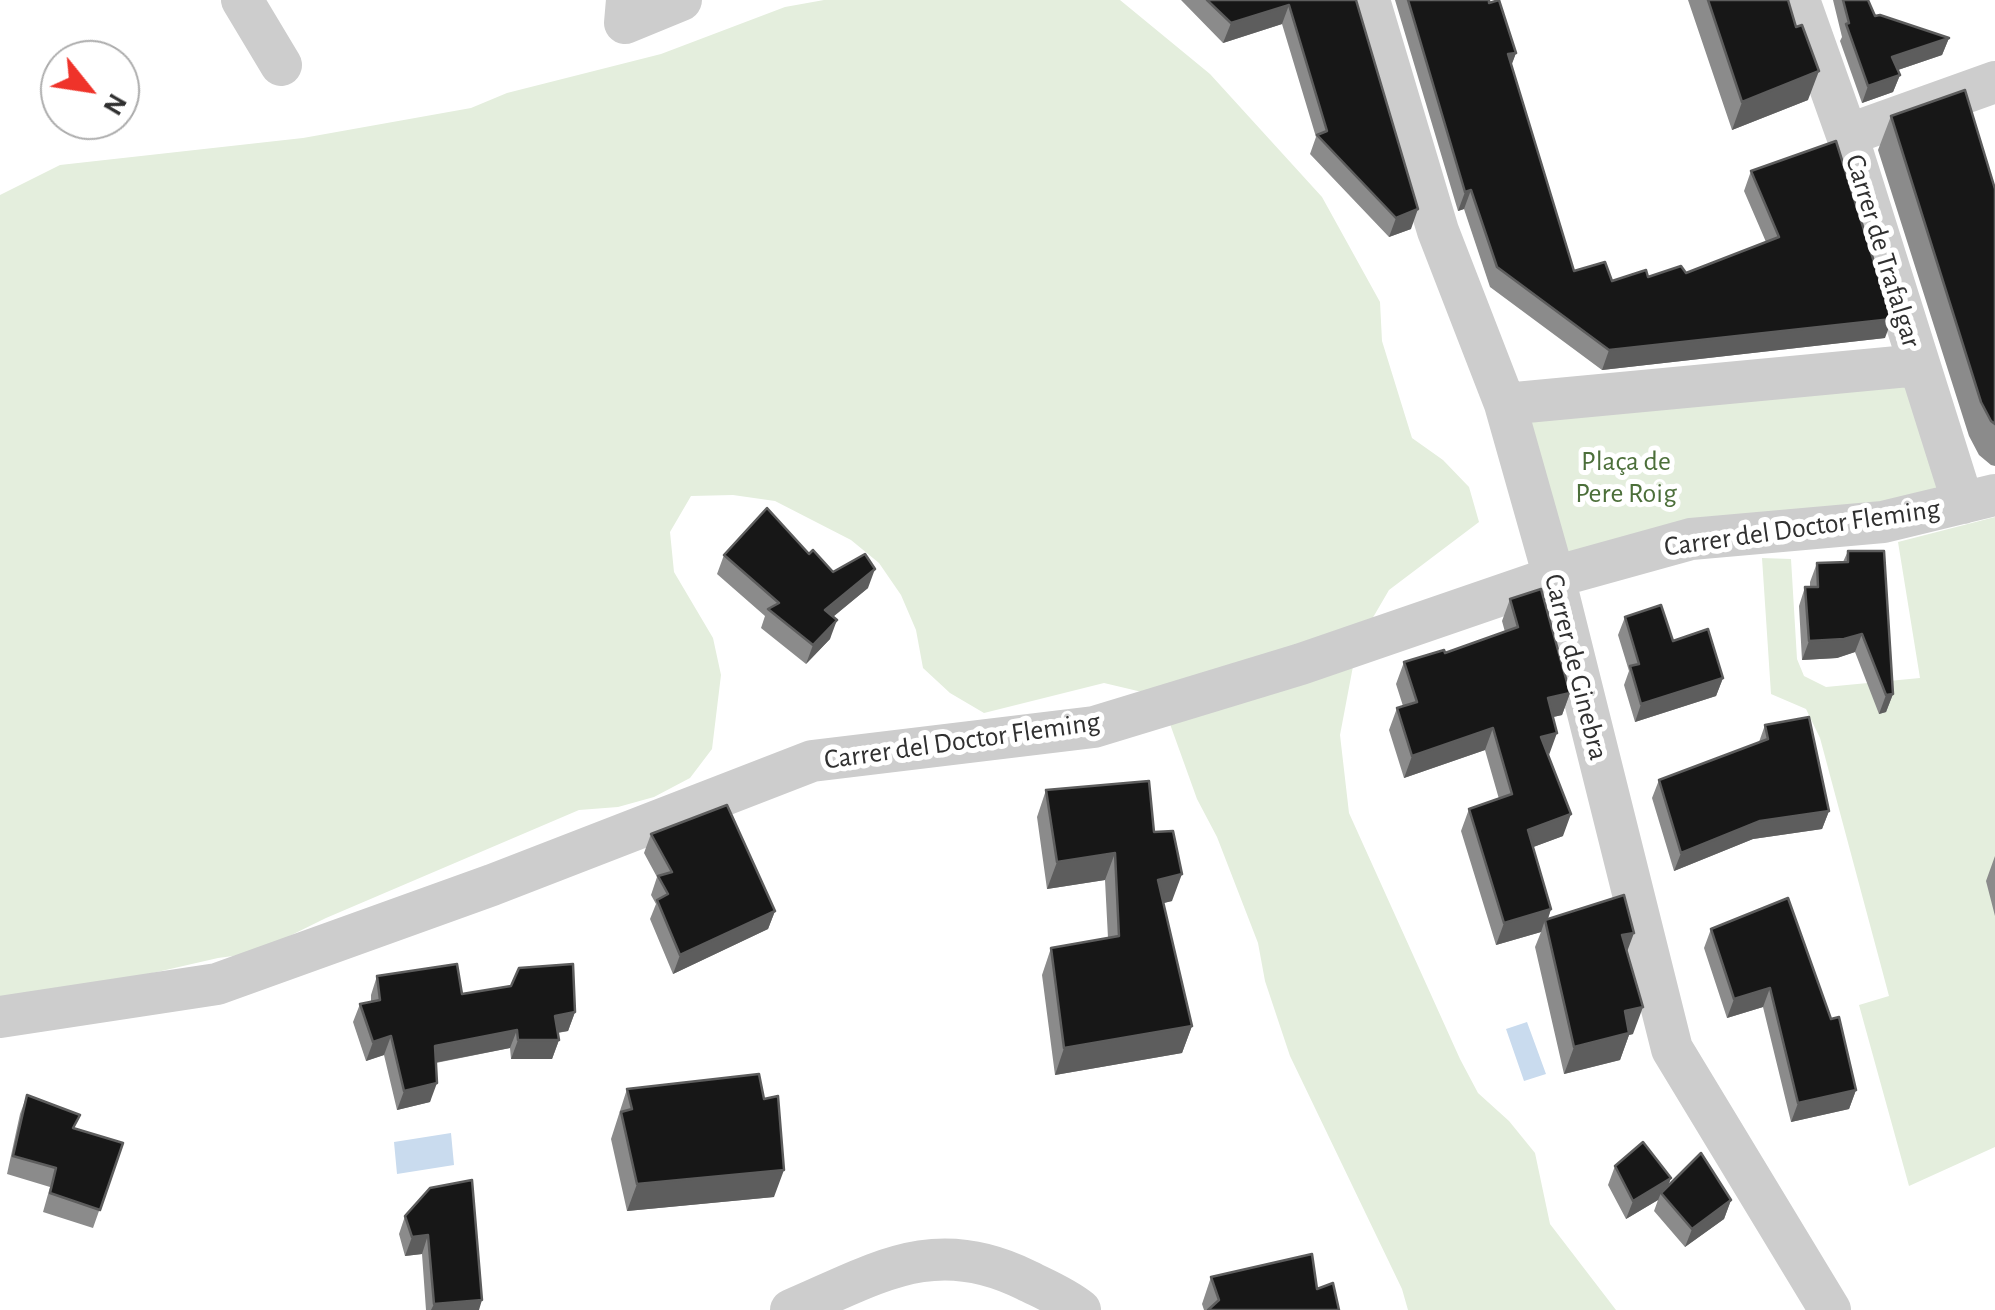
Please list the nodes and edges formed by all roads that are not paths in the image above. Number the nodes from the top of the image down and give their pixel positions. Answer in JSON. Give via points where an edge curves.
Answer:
{"nodes":[{"id":1,"x":242,"y":0,"type":"edge"},
{"id":2,"x":681,"y":0,"type":"edge"},
{"id":3,"x":1370,"y":0,"type":"edge"},
{"id":4,"x":1799,"y":0,"type":"edge"},
{"id":5,"x":626,"y":11,"type":"edge"},
{"id":6,"x":281,"y":65,"type":"dead end"},
{"id":7,"x":1995,"y":82,"type":"edge"},
{"id":8,"x":1847,"y":135,"type":"junction"},
{"id":9,"x":1919,"y":365,"type":"junction"},
{"id":10,"x":1505,"y":404,"type":"junction"},
{"id":11,"x":1979,"y":499,"type":"edge"},
{"id":12,"x":1554,"y":578,"type":"junction"},
{"id":13,"x":0,"y":1016,"type":"edge"},
{"id":14,"x":791,"y":1310,"type":"edge"},
{"id":15,"x":1080,"y":1310,"type":"edge"},
{"id":16,"x":1830,"y":1310,"type":"edge"}],
"edges":[{"from":1,"to":6,"type":"street"},
{"from":2,"to":5,"type":"street"},
{"from":3,"to":10,"type":"street","name":"Carrer de Ginebra","via":[[1438,231]]},
{"from":4,"to":8,"type":"street","name":"Carrer de Trafalgar"},
{"from":7,"to":8,"type":"street"},
{"from":8,"to":9,"type":"street","name":"Carrer de Trafalgar"},
{"from":9,"to":10,"type":"street"},
{"from":9,"to":11,"type":"street","name":"Carrer de Trafalgar"},
{"from":10,"to":12,"type":"street","name":"Carrer de Ginebra"},
{"from":11,"to":12,"type":"street","name":"Carrer del Doctor Fleming","via":[[1883,522],[1691,539]]},
{"from":12,"to":13,"type":"street","name":"Carrer del Doctor Fleming","via":[[1094,727],[812,760],[217,984]]},
{"from":12,"to":16,"type":"street","name":"Carrer de Ginebra","via":[[1672,1050]]},
{"from":14,"to":15,"type":"street","via":[[894,1264],[952,1257],[998,1266]]}]}
